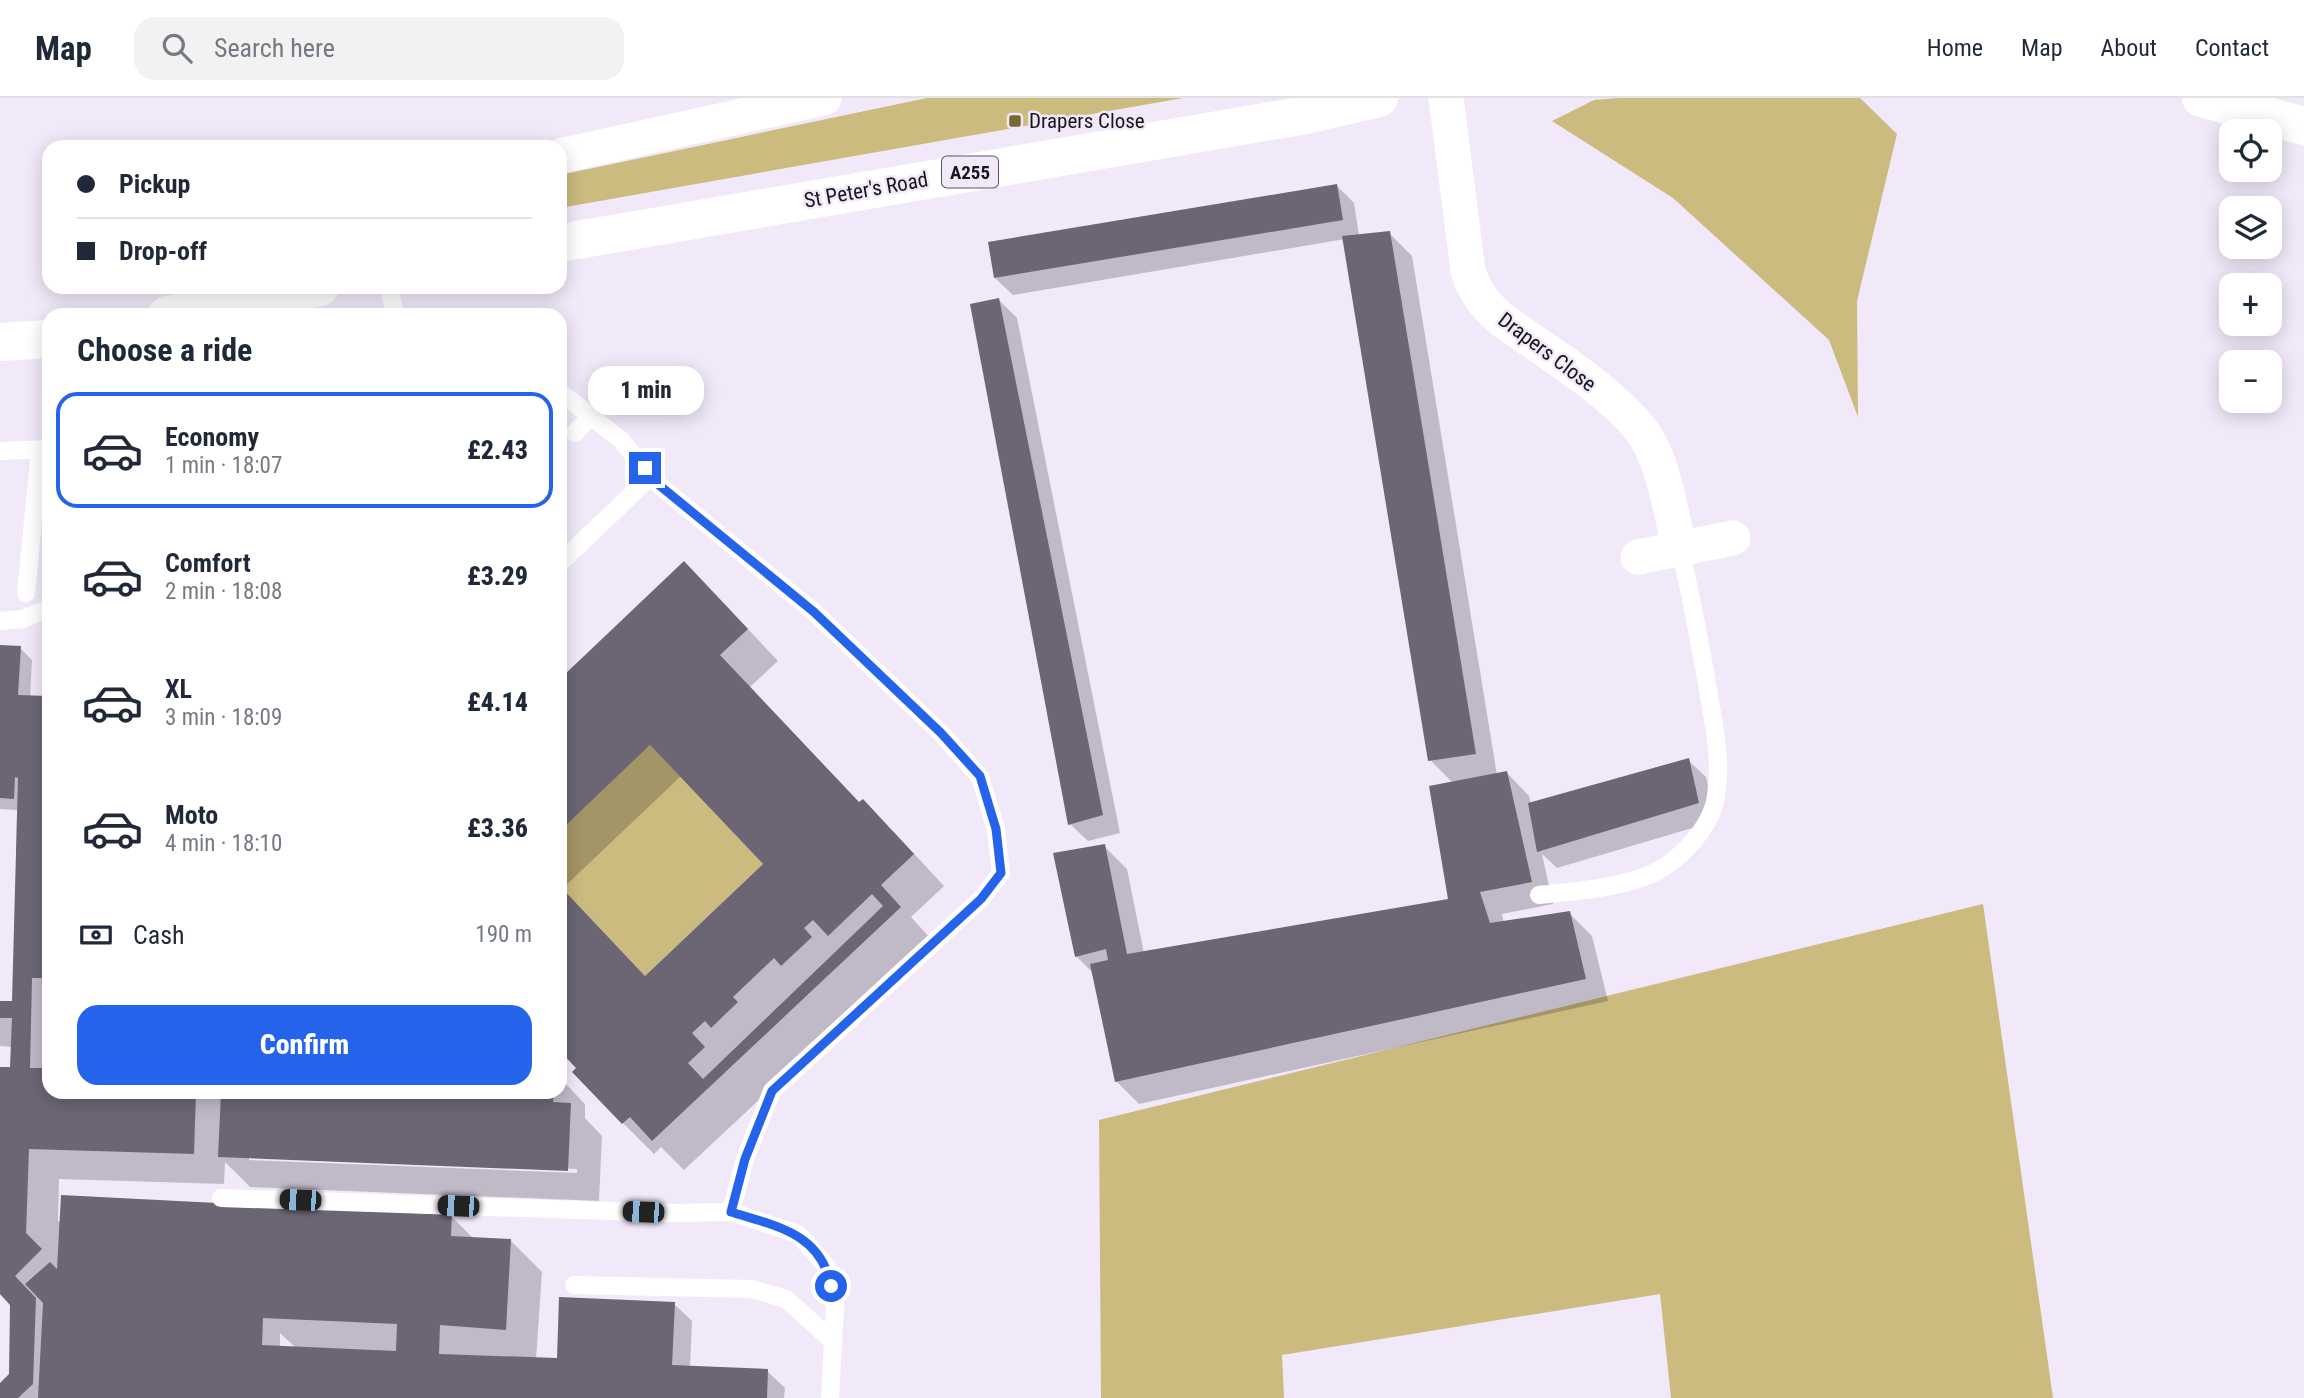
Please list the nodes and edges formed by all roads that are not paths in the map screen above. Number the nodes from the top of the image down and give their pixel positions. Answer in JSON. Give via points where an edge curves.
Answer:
{"nodes":[{"id":1,"x":824,"y":98,"type":"edge"},
{"id":2,"x":1379,"y":98,"type":"edge"},
{"id":3,"x":1446,"y":98,"type":"edge"},
{"id":4,"x":2201,"y":98,"type":"edge"},
{"id":5,"x":1304,"y":107,"type":"edge"},
{"id":6,"x":2304,"y":126,"type":"edge"},
{"id":7,"x":567,"y":154,"type":"edge"},
{"id":8,"x":567,"y":242,"type":"edge"},
{"id":9,"x":263,"y":294,"type":"edge"},
{"id":10,"x":190,"y":303,"type":"edge"},
{"id":11,"x":42,"y":339,"type":"edge"},
{"id":12,"x":0,"y":342,"type":"edge"},
{"id":13,"x":567,"y":397,"type":"edge"},
{"id":14,"x":592,"y":416,"type":"junction"},
{"id":15,"x":575,"y":433,"type":"dead end"},
{"id":16,"x":42,"y":450,"type":"edge"},
{"id":17,"x":0,"y":451,"type":"edge"},
{"id":18,"x":42,"y":473,"type":"edge"},
{"id":19,"x":652,"y":475,"type":"junction"},
{"id":20,"x":1733,"y":538,"type":"dead end"},
{"id":21,"x":1680,"y":549,"type":"junction"},
{"id":22,"x":567,"y":556,"type":"edge"},
{"id":23,"x":1638,"y":557,"type":"dead end"},
{"id":24,"x":26,"y":593,"type":"dead end"},
{"id":25,"x":42,"y":611,"type":"edge"},
{"id":26,"x":0,"y":621,"type":"edge"},
{"id":27,"x":1539,"y":895,"type":"dead end"},
{"id":28,"x":221,"y":1198,"type":"dead end"},
{"id":29,"x":731,"y":1212,"type":"junction"},
{"id":30,"x":574,"y":1285,"type":"dead end"},
{"id":31,"x":834,"y":1342,"type":"junction"},
{"id":32,"x":830,"y":1398,"type":"edge"}],
"edges":[{"from":1,"to":7,"type":"street"},
{"from":2,"to":5,"type":"main road","name":"St Peter's Road","number":"A255"},
{"from":3,"to":21,"type":"street","name":"Drapers Close","via":[[1474,289],[1502,320],[1620,407],[1638,426],[1651,446]]},
{"from":4,"to":6,"type":"main road"},
{"from":5,"to":8,"type":"main road","name":"St Peter's Road","number":"A255"},
{"from":9,"to":10,"type":"main road"},
{"from":11,"to":12,"type":"main road"},
{"from":13,"to":14,"type":"lane"},
{"from":14,"to":15,"type":"lane"},
{"from":14,"to":19,"type":"lane"},
{"from":16,"to":17,"type":"lane"},
{"from":18,"to":24,"type":"lane"},
{"from":19,"to":22,"type":"lane"},
{"from":19,"to":29,"type":"lane","via":[[814,612],[980,776],[996,829],[1001,873],[981,899],[772,1091],[745,1159]]},
{"from":20,"to":21,"type":"street"},
{"from":21,"to":23,"type":"street"},
{"from":21,"to":27,"type":"lane","via":[[1719,749],[1716,799],[1702,829],[1674,861],[1646,877],[1608,887]]},
{"from":25,"to":26,"type":"lane"},
{"from":28,"to":29,"type":"lane"},
{"from":29,"to":31,"type":"lane","via":[[798,1234],[827,1266],[835,1306]]},
{"from":30,"to":31,"type":"lane","via":[[752,1289],[786,1299]]},
{"from":31,"to":32,"type":"lane"}]}
